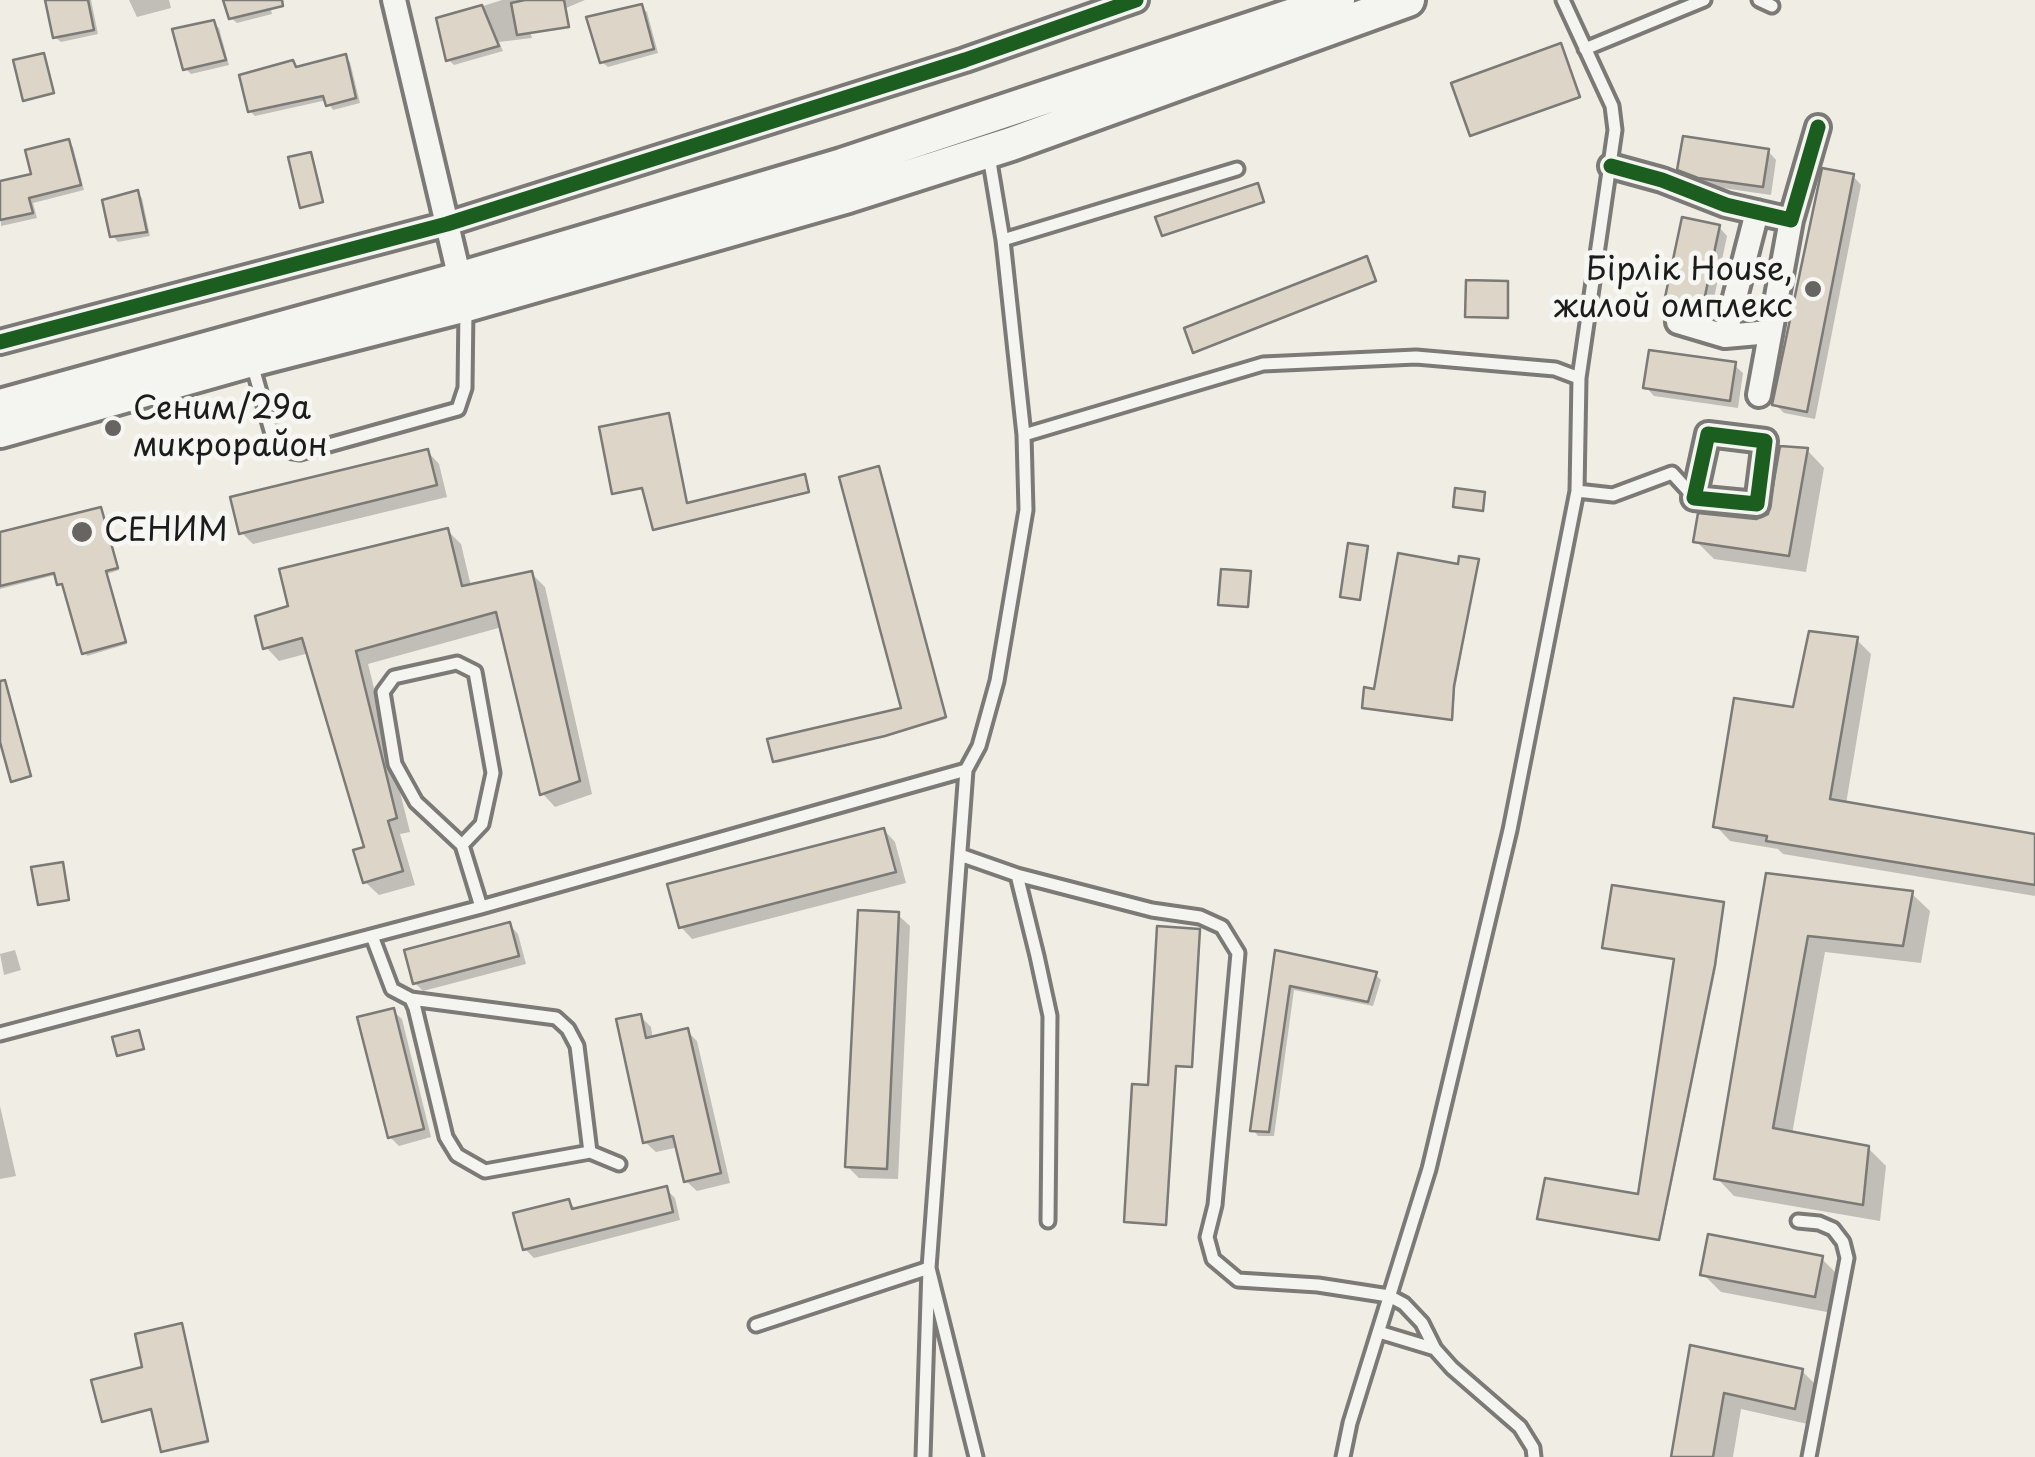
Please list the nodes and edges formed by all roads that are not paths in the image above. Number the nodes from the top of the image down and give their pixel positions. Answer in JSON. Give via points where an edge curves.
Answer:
{"nodes":[{"id":1,"x":394,"y":0,"type":"edge"},
{"id":2,"x":1136,"y":0,"type":"edge"},
{"id":3,"x":1338,"y":0,"type":"edge"},
{"id":4,"x":1562,"y":0,"type":"edge"},
{"id":5,"x":1704,"y":0,"type":"edge"},
{"id":6,"x":1759,"y":0,"type":"edge"},
{"id":7,"x":1404,"y":1,"type":"edge"},
{"id":8,"x":1772,"y":6,"type":"dead end"},
{"id":9,"x":1585,"y":49,"type":"junction"},
{"id":10,"x":1818,"y":128,"type":"dead end"},
{"id":11,"x":984,"y":136,"type":"junction"},
{"id":12,"x":1611,"y":166,"type":"junction"},
{"id":13,"x":1237,"y":170,"type":"dead end"},
{"id":14,"x":1758,"y":212,"type":"junction"},
{"id":15,"x":1791,"y":220,"type":"junction"},
{"id":16,"x":447,"y":224,"type":"junction"},
{"id":17,"x":1003,"y":240,"type":"junction"},
{"id":18,"x":463,"y":292,"type":"junction"},
{"id":19,"x":1678,"y":322,"type":"dead end"},
{"id":20,"x":1770,"y":332,"type":"junction"},
{"id":21,"x":1725,"y":336,"type":"junction"},
{"id":22,"x":0,"y":342,"type":"edge"},
{"id":23,"x":251,"y":360,"type":"junction"},
{"id":24,"x":1578,"y":378,"type":"junction"},
{"id":25,"x":1758,"y":395,"type":"dead end"},
{"id":26,"x":0,"y":406,"type":"edge"},
{"id":27,"x":0,"y":431,"type":"edge"},
{"id":28,"x":1024,"y":435,"type":"junction"},
{"id":29,"x":1577,"y":491,"type":"junction"},
{"id":30,"x":1694,"y":498,"type":"dead end"},
{"id":31,"x":966,"y":770,"type":"junction"},
{"id":32,"x":462,"y":845,"type":"junction"},
{"id":33,"x":960,"y":855,"type":"junction"},
{"id":34,"x":1017,"y":876,"type":"junction"},
{"id":35,"x":482,"y":908,"type":"junction"},
{"id":36,"x":372,"y":936,"type":"junction"},
{"id":37,"x":411,"y":998,"type":"junction"},
{"id":38,"x":0,"y":1034,"type":"edge"},
{"id":39,"x":590,"y":1152,"type":"junction"},
{"id":40,"x":619,"y":1164,"type":"dead end"},
{"id":41,"x":1798,"y":1221,"type":"dead end"},
{"id":42,"x":1048,"y":1222,"type":"dead end"},
{"id":43,"x":929,"y":1268,"type":"junction"},
{"id":44,"x":1389,"y":1296,"type":"junction"},
{"id":45,"x":756,"y":1324,"type":"dead end"},
{"id":46,"x":1378,"y":1332,"type":"junction"},
{"id":47,"x":1435,"y":1349,"type":"junction"},
{"id":48,"x":923,"y":1457,"type":"edge"},
{"id":49,"x":976,"y":1457,"type":"edge"},
{"id":50,"x":1343,"y":1457,"type":"edge"},
{"id":51,"x":1534,"y":1457,"type":"edge"},
{"id":52,"x":1809,"y":1457,"type":"edge"}],
"edges":[{"from":1,"to":16,"type":"street"},
{"from":2,"to":16,"type":"street"},
{"from":3,"to":11,"type":"main road"},
{"from":4,"to":9,"type":"lane"},
{"from":5,"to":9,"type":"lane"},
{"from":6,"to":8,"type":"lane"},
{"from":7,"to":11,"type":"main road"},
{"from":9,"to":12,"type":"lane","via":[[1612,106]]},
{"from":10,"to":15,"type":"street"},
{"from":11,"to":17,"type":"lane"},
{"from":11,"to":18,"type":"main road","via":[[848,196]]},
{"from":12,"to":14,"type":"street"},
{"from":12,"to":24,"type":"lane"},
{"from":13,"to":17,"type":"lane"},
{"from":14,"to":15,"type":"street"},
{"from":14,"to":21,"type":"street"},
{"from":15,"to":20,"type":"street"},
{"from":16,"to":18,"type":"street"},
{"from":16,"to":22,"type":"street"},
{"from":17,"to":28,"type":"lane"},
{"from":18,"to":23,"type":"main road"},
{"from":18,"to":23,"type":"lane","via":[[465,388],[458,409],[300,453],[282,450]]},
{"from":18,"to":26,"type":"main road"},
{"from":19,"to":21,"type":"street"},
{"from":20,"to":21,"type":"street"},
{"from":20,"to":25,"type":"street"},
{"from":23,"to":27,"type":"main road"},
{"from":24,"to":28,"type":"lane","via":[[1416,357],[1262,364]]},
{"from":24,"to":29,"type":"lane"},
{"from":28,"to":31,"type":"lane","via":[[1026,510],[997,682]]},
{"from":29,"to":30,"type":"lane","via":[[1613,496],[1672,474]]},
{"from":29,"to":44,"type":"lane","via":[[1483,951],[1430,1168]]},
{"from":31,"to":33,"type":"lane"},
{"from":31,"to":35,"type":"lane"},
{"from":32,"to":32,"type":"lane","via":[[416,802],[395,764],[383,692],[394,677],[456,663],[475,672],[493,774],[482,824]]},
{"from":32,"to":35,"type":"lane"},
{"from":33,"to":34,"type":"lane"},
{"from":33,"to":43,"type":"lane"},
{"from":34,"to":42,"type":"lane","via":[[1050,1016]]},
{"from":34,"to":44,"type":"lane","via":[[1222,927],[1238,953],[1207,1237],[1213,1259],[1238,1280]]},
{"from":35,"to":36,"type":"lane"},
{"from":36,"to":37,"type":"lane","via":[[392,989]]},
{"from":36,"to":38,"type":"lane"},
{"from":37,"to":39,"type":"lane","via":[[556,1018],[577,1046]]},
{"from":37,"to":39,"type":"lane","via":[[446,1137],[457,1155],[485,1171]]},
{"from":39,"to":40,"type":"lane"},
{"from":41,"to":52,"type":"lane","via":[[1834,1229],[1847,1258]]},
{"from":43,"to":45,"type":"lane"},
{"from":43,"to":48,"type":"lane"},
{"from":43,"to":49,"type":"lane"},
{"from":44,"to":46,"type":"lane"},
{"from":44,"to":47,"type":"lane","via":[[1413,1311]]},
{"from":46,"to":47,"type":"lane"},
{"from":46,"to":50,"type":"lane"},
{"from":47,"to":51,"type":"lane","via":[[1520,1427]]}]}
